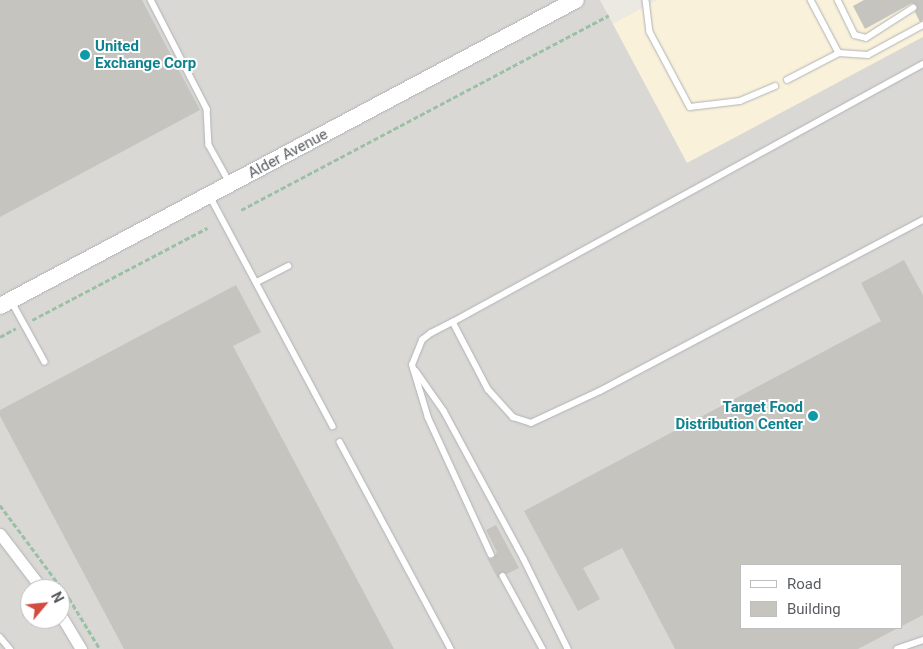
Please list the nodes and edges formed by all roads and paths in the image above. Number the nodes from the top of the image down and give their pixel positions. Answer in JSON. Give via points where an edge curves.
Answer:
{"nodes":[{"id":1,"x":151,"y":0,"type":"edge"},
{"id":2,"x":576,"y":0,"type":"edge"},
{"id":3,"x":646,"y":0,"type":"edge"},
{"id":4,"x":812,"y":0,"type":"edge"},
{"id":5,"x":838,"y":0,"type":"edge"},
{"id":6,"x":913,"y":8,"type":"dead end"},
{"id":7,"x":609,"y":15,"type":"dead end"},
{"id":8,"x":923,"y":25,"type":"edge"},
{"id":9,"x":839,"y":53,"type":"junction"},
{"id":10,"x":923,"y":64,"type":"edge"},
{"id":11,"x":787,"y":80,"type":"dead end"},
{"id":12,"x":775,"y":86,"type":"dead end"},
{"id":13,"x":231,"y":185,"type":"junction"},
{"id":14,"x":210,"y":196,"type":"junction"},
{"id":15,"x":241,"y":210,"type":"dead end"},
{"id":16,"x":923,"y":220,"type":"edge"},
{"id":17,"x":207,"y":228,"type":"dead end"},
{"id":18,"x":288,"y":266,"type":"dead end"},
{"id":19,"x":257,"y":282,"type":"junction"},
{"id":20,"x":5,"y":303,"type":"edge"},
{"id":21,"x":453,"y":322,"type":"junction"},
{"id":22,"x":24,"y":324,"type":"junction"},
{"id":23,"x":0,"y":337,"type":"edge"},
{"id":24,"x":45,"y":362,"type":"dead end"},
{"id":25,"x":412,"y":365,"type":"junction"},
{"id":26,"x":333,"y":426,"type":"dead end"},
{"id":27,"x":340,"y":442,"type":"dead end"},
{"id":28,"x":0,"y":505,"type":"edge"},
{"id":29,"x":0,"y":534,"type":"edge"},
{"id":30,"x":491,"y":555,"type":"dead end"},
{"id":31,"x":503,"y":576,"type":"dead end"},
{"id":32,"x":34,"y":579,"type":"edge"},
{"id":33,"x":69,"y":629,"type":"edge"},
{"id":34,"x":0,"y":637,"type":"edge"},
{"id":35,"x":923,"y":640,"type":"edge"},
{"id":36,"x":10,"y":649,"type":"edge"},
{"id":37,"x":81,"y":649,"type":"edge"},
{"id":38,"x":100,"y":649,"type":"edge"},
{"id":39,"x":450,"y":649,"type":"edge"},
{"id":40,"x":543,"y":649,"type":"edge"},
{"id":41,"x":568,"y":649,"type":"edge"},
{"id":42,"x":897,"y":649,"type":"edge"}],
"edges":[{"from":1,"to":13,"type":"lane","via":[[207,110],[209,145]]},
{"from":2,"to":13,"type":"main road","name":"Alder Avenue"},
{"from":3,"to":12,"type":"lane","via":[[650,32],[690,107],[740,101]]},
{"from":4,"to":9,"type":"lane"},
{"from":5,"to":6,"type":"lane","via":[[855,35],[866,38]]},
{"from":7,"to":15,"type":"path"},
{"from":8,"to":9,"type":"lane","via":[[868,55]]},
{"from":9,"to":11,"type":"lane"},
{"from":10,"to":21,"type":"lane"},
{"from":13,"to":14,"type":"main road","name":"Alder Avenue"},
{"from":14,"to":19,"type":"lane"},
{"from":14,"to":20,"type":"main road","name":"Alder Avenue"},
{"from":16,"to":21,"type":"lane","via":[[600,391],[531,423],[514,417],[488,389]]},
{"from":17,"to":22,"type":"path"},
{"from":18,"to":19,"type":"lane"},
{"from":19,"to":26,"type":"lane"},
{"from":20,"to":22,"type":"lane"},
{"from":21,"to":25,"type":"lane","via":[[422,340]]},
{"from":22,"to":23,"type":"path"},
{"from":22,"to":24,"type":"lane"},
{"from":25,"to":30,"type":"lane","via":[[428,418]]},
{"from":25,"to":41,"type":"lane","via":[[444,411],[524,559]]},
{"from":27,"to":39,"type":"lane"},
{"from":28,"to":38,"type":"path","via":[[69,598]]},
{"from":29,"to":32,"type":"street"},
{"from":31,"to":40,"type":"lane"},
{"from":33,"to":37,"type":"street"},
{"from":34,"to":36,"type":"lane"},
{"from":35,"to":42,"type":"lane"}]}
